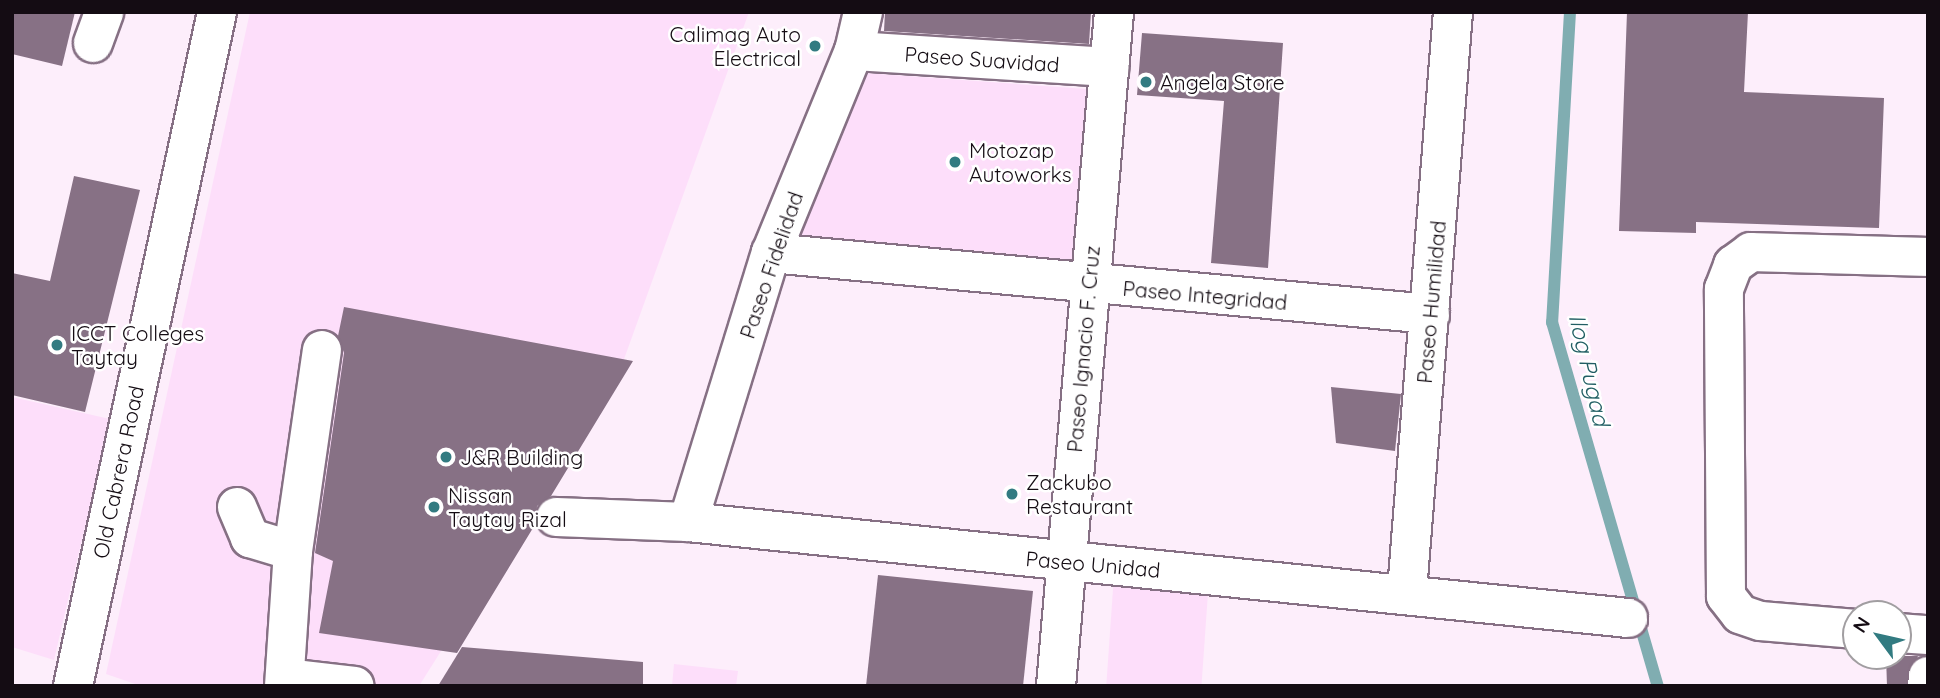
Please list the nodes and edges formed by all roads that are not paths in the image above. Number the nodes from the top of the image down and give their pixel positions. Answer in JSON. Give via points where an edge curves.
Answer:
{"nodes":[{"id":1,"x":217,"y":12,"type":"edge"},
{"id":2,"x":863,"y":12,"type":"edge"},
{"id":3,"x":1114,"y":12,"type":"edge"},
{"id":4,"x":1453,"y":12,"type":"edge"},
{"id":5,"x":854,"y":51,"type":"junction"},
{"id":6,"x":1110,"y":67,"type":"junction"},
{"id":7,"x":771,"y":253,"type":"junction"},
{"id":8,"x":1928,"y":257,"type":"edge"},
{"id":9,"x":1088,"y":286,"type":"junction"},
{"id":10,"x":1430,"y":314,"type":"junction"},
{"id":11,"x":322,"y":350,"type":"dead end"},
{"id":12,"x":237,"y":507,"type":"dead end"},
{"id":13,"x":556,"y":517,"type":"dead end"},
{"id":14,"x":688,"y":522,"type":"junction"},
{"id":15,"x":293,"y":551,"type":"junction"},
{"id":16,"x":1066,"y":562,"type":"junction"},
{"id":17,"x":1407,"y":592,"type":"junction"},
{"id":18,"x":1628,"y":618,"type":"dead end"},
{"id":19,"x":1842,"y":628,"type":"edge"},
{"id":20,"x":1928,"y":676,"type":"edge"},
{"id":21,"x":284,"y":682,"type":"edge"},
{"id":22,"x":73,"y":686,"type":"edge"},
{"id":23,"x":355,"y":686,"type":"edge"},
{"id":24,"x":1056,"y":686,"type":"edge"},
{"id":25,"x":1927,"y":686,"type":"edge"}],
"edges":[{"from":1,"to":22,"type":"street","name":"Old Cabrera Road"},
{"from":2,"to":5,"type":"street","name":"Paseo Fidelidad"},
{"from":3,"to":6,"type":"street","name":"Paseo Ignacio F. Cruz"},
{"from":4,"to":10,"type":"street","name":"Paseo Humilidad"},
{"from":5,"to":6,"type":"street","name":"Paseo Suavidad"},
{"from":5,"to":7,"type":"street","name":"Paseo Fidelidad"},
{"from":6,"to":9,"type":"street","name":"Paseo Ignacio F. Cruz"},
{"from":7,"to":9,"type":"street","name":"Paseo Integridad"},
{"from":7,"to":14,"type":"street","name":"Paseo Fidelidad"},
{"from":8,"to":19,"type":"street","via":[[1751,252],[1733,265],[1724,289],[1726,596],[1740,614],[1760,621]]},
{"from":9,"to":10,"type":"street","name":"Paseo Integridad"},
{"from":9,"to":16,"type":"street","name":"Paseo Ignacio F. Cruz"},
{"from":10,"to":17,"type":"street","name":"Paseo Humilidad"},
{"from":11,"to":15,"type":"street"},
{"from":12,"to":15,"type":"street","via":[[250,538]]},
{"from":13,"to":14,"type":"street","name":"Paseo Unidad"},
{"from":14,"to":16,"type":"street","name":"Paseo Unidad"},
{"from":15,"to":21,"type":"street"},
{"from":16,"to":17,"type":"street","name":"Paseo Unidad"},
{"from":16,"to":24,"type":"street","name":"Paseo Ignacio F. Cruz"},
{"from":17,"to":18,"type":"street","name":"Paseo Unidad"},
{"from":20,"to":25,"type":"street"},
{"from":21,"to":23,"type":"street"}]}
